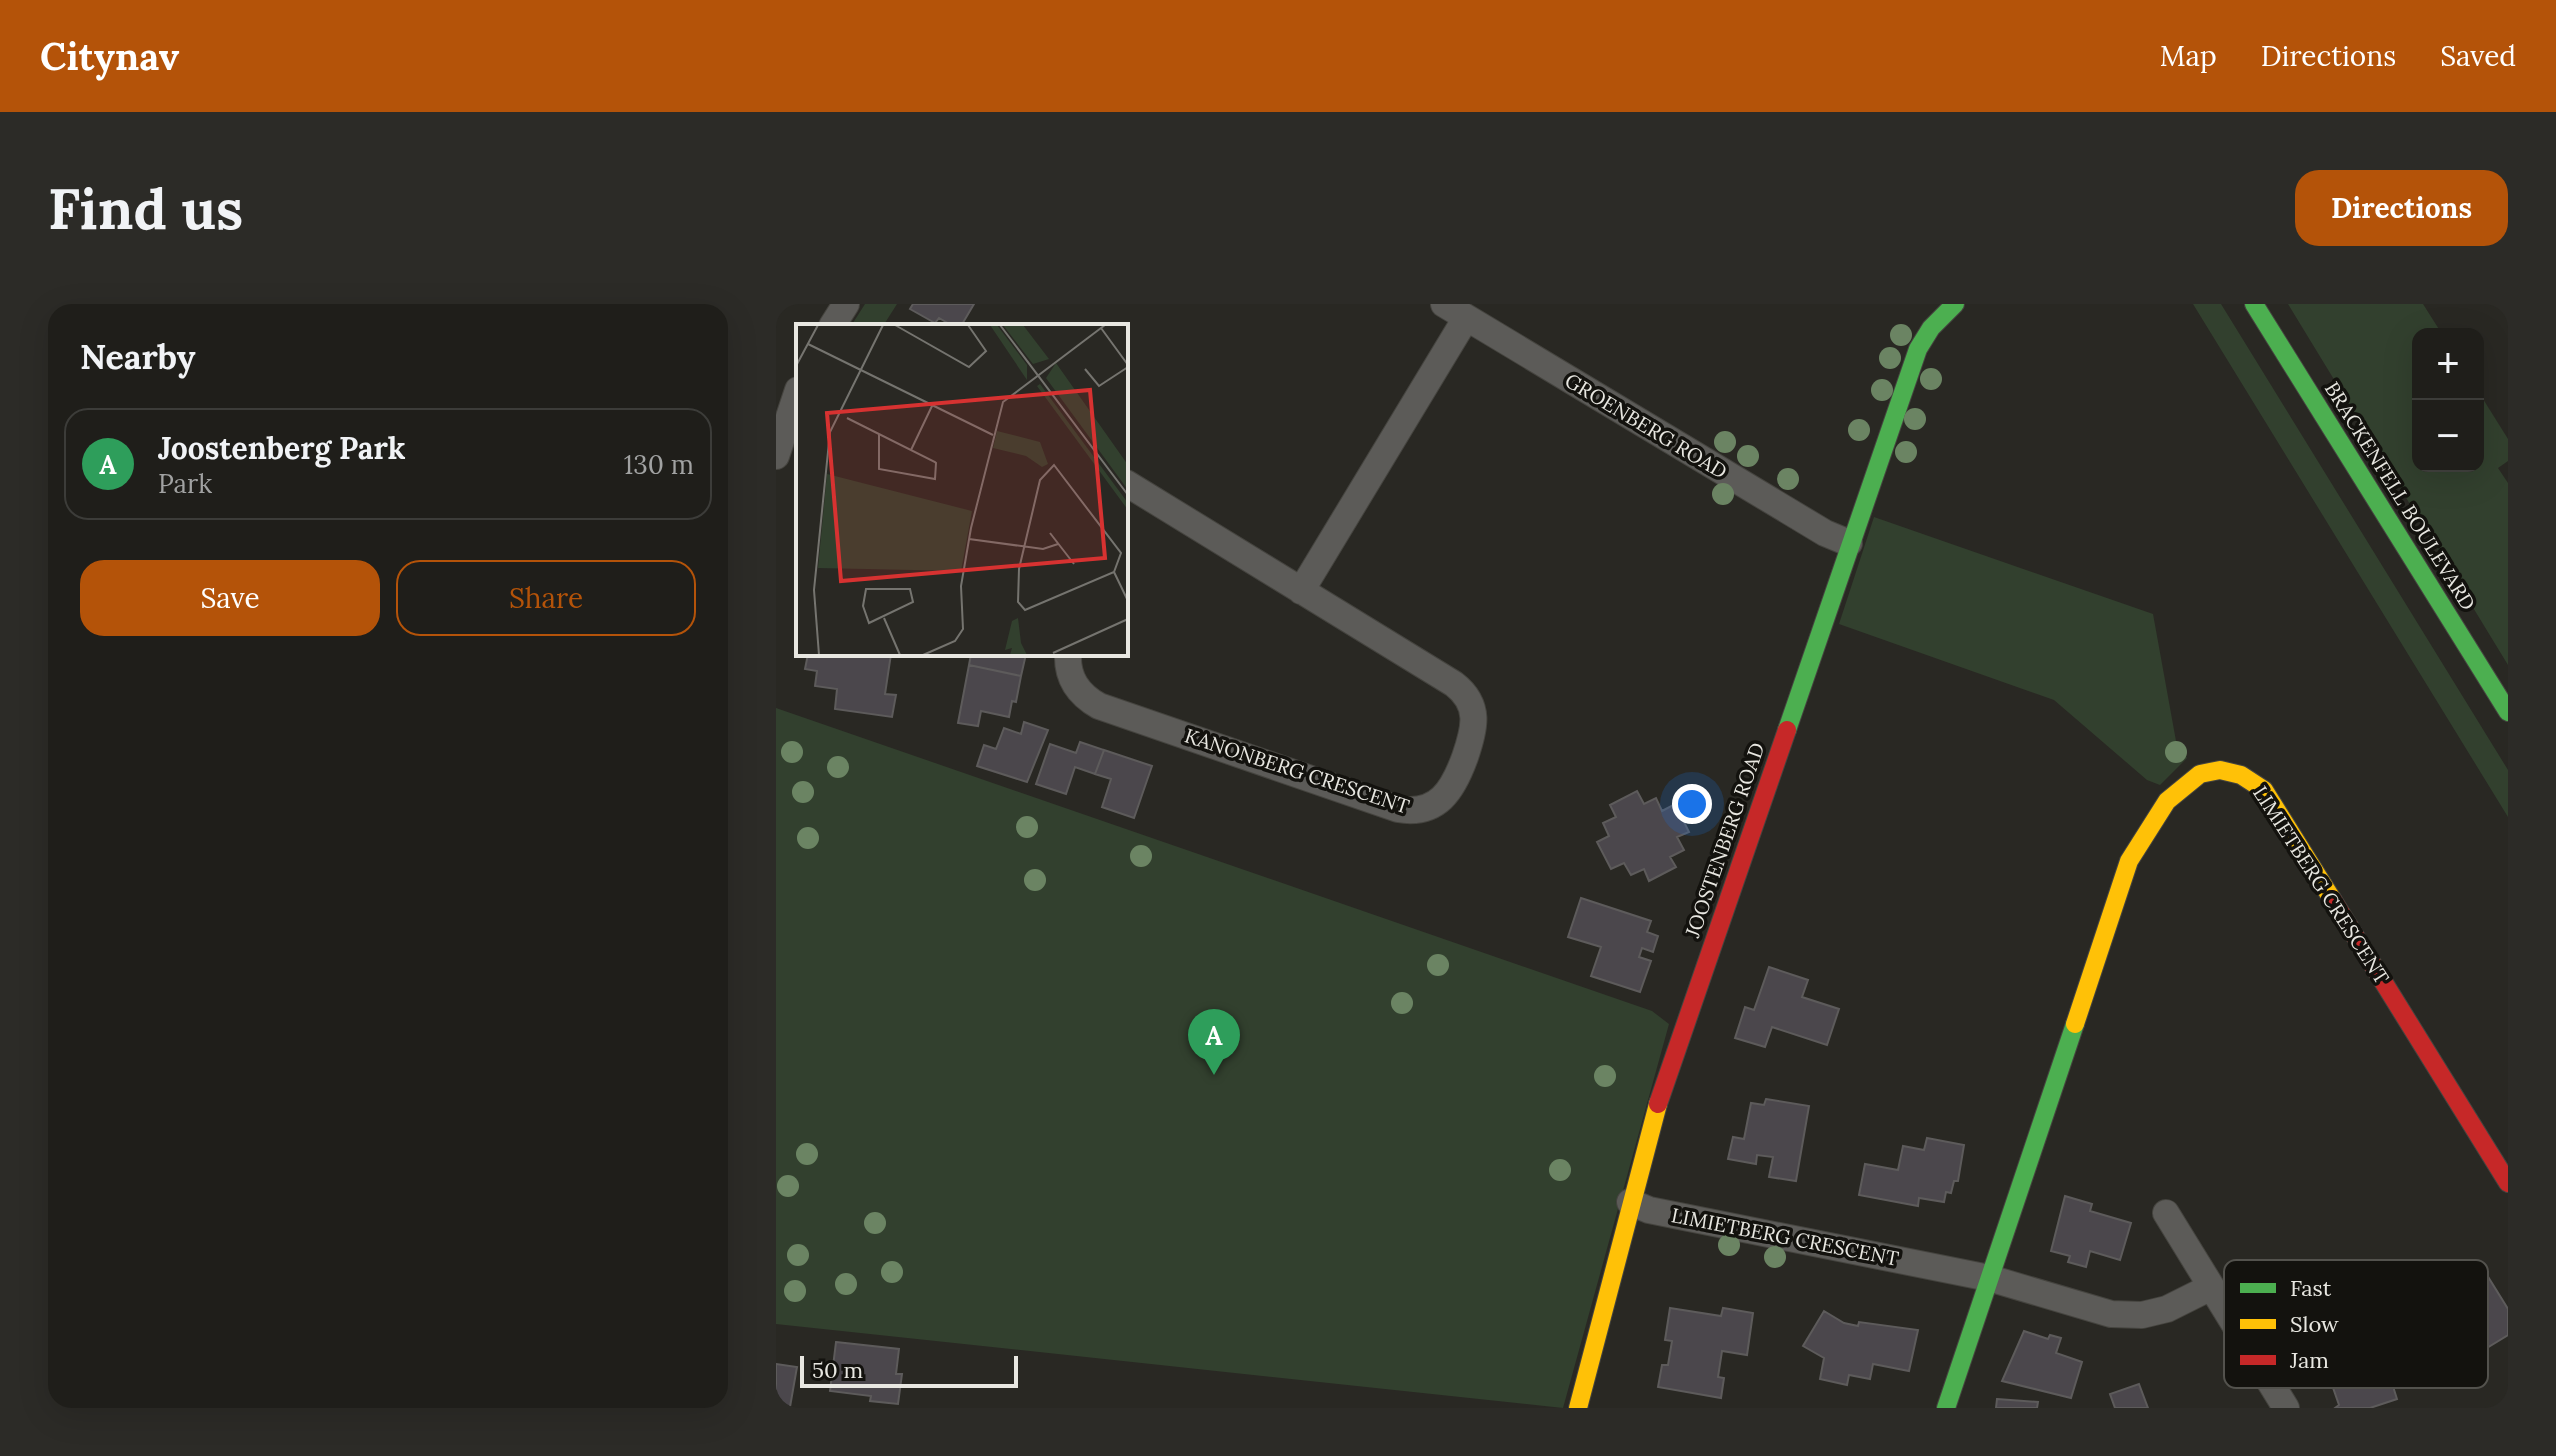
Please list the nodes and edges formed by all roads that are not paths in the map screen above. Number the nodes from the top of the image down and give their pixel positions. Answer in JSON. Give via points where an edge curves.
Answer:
{"nodes":[{"id":1,"x":846,"y":304,"type":"edge"},
{"id":2,"x":1955,"y":304,"type":"edge"},
{"id":3,"x":2254,"y":304,"type":"edge"},
{"id":4,"x":1455,"y":311,"type":"edge"},
{"id":5,"x":833,"y":324,"type":"edge"},
{"id":6,"x":796,"y":396,"type":"edge"},
{"id":7,"x":776,"y":456,"type":"edge"},
{"id":8,"x":1128,"y":484,"type":"edge"},
{"id":9,"x":1849,"y":543,"type":"junction"},
{"id":10,"x":1301,"y":591,"type":"junction"},
{"id":11,"x":1068,"y":656,"type":"edge"},
{"id":12,"x":2508,"y":712,"type":"edge"},
{"id":13,"x":2508,"y":1183,"type":"edge"},
{"id":14,"x":1630,"y":1202,"type":"junction"},
{"id":15,"x":2166,"y":1213,"type":"dead end"},
{"id":16,"x":1989,"y":1278,"type":"junction"},
{"id":17,"x":2211,"y":1287,"type":"junction"},
{"id":18,"x":2224,"y":1308,"type":"edge"},
{"id":19,"x":2274,"y":1388,"type":"edge"},
{"id":20,"x":1578,"y":1408,"type":"edge"},
{"id":21,"x":1946,"y":1408,"type":"edge"},
{"id":22,"x":2286,"y":1408,"type":"edge"}],
"edges":[{"from":1,"to":5,"type":"street"},
{"from":2,"to":9,"type":"street","name":"JOOSTENBERG ROAD","via":[[1918,349]]},
{"from":3,"to":12,"type":"street","name":"BRACKENFELL BOULEVARD"},
{"from":4,"to":9,"type":"street","name":"GROENBERG ROAD"},
{"from":4,"to":10,"type":"street"},
{"from":6,"to":7,"type":"street"},
{"from":8,"to":10,"type":"street","name":"KANONBERG CRESCENT"},
{"from":9,"to":14,"type":"street","name":"JOOSTENBERG ROAD","via":[[1648,1132]]},
{"from":10,"to":11,"type":"street","name":"KANONBERG CRESCENT","via":[[1454,684],[1470,700],[1472,737],[1454,787],[1438,803],[1419,810],[1398,809],[1099,706],[1078,690]]},
{"from":13,"to":16,"type":"street","name":"LIMIETBERG CRESCENT","via":[[2264,790],[2240,773],[2211,770],[2177,788],[2129,861]]},
{"from":14,"to":16,"type":"street","name":"LIMIETBERG CRESCENT"},
{"from":14,"to":20,"type":"street","name":"JOOSTENBERG ROAD"},
{"from":15,"to":17,"type":"street"},
{"from":16,"to":17,"type":"street","via":[[2111,1314],[2167,1309]]},
{"from":16,"to":21,"type":"street","name":"LIMIETBERG CRESCENT"},
{"from":17,"to":18,"type":"street"},
{"from":19,"to":22,"type":"street"}]}
